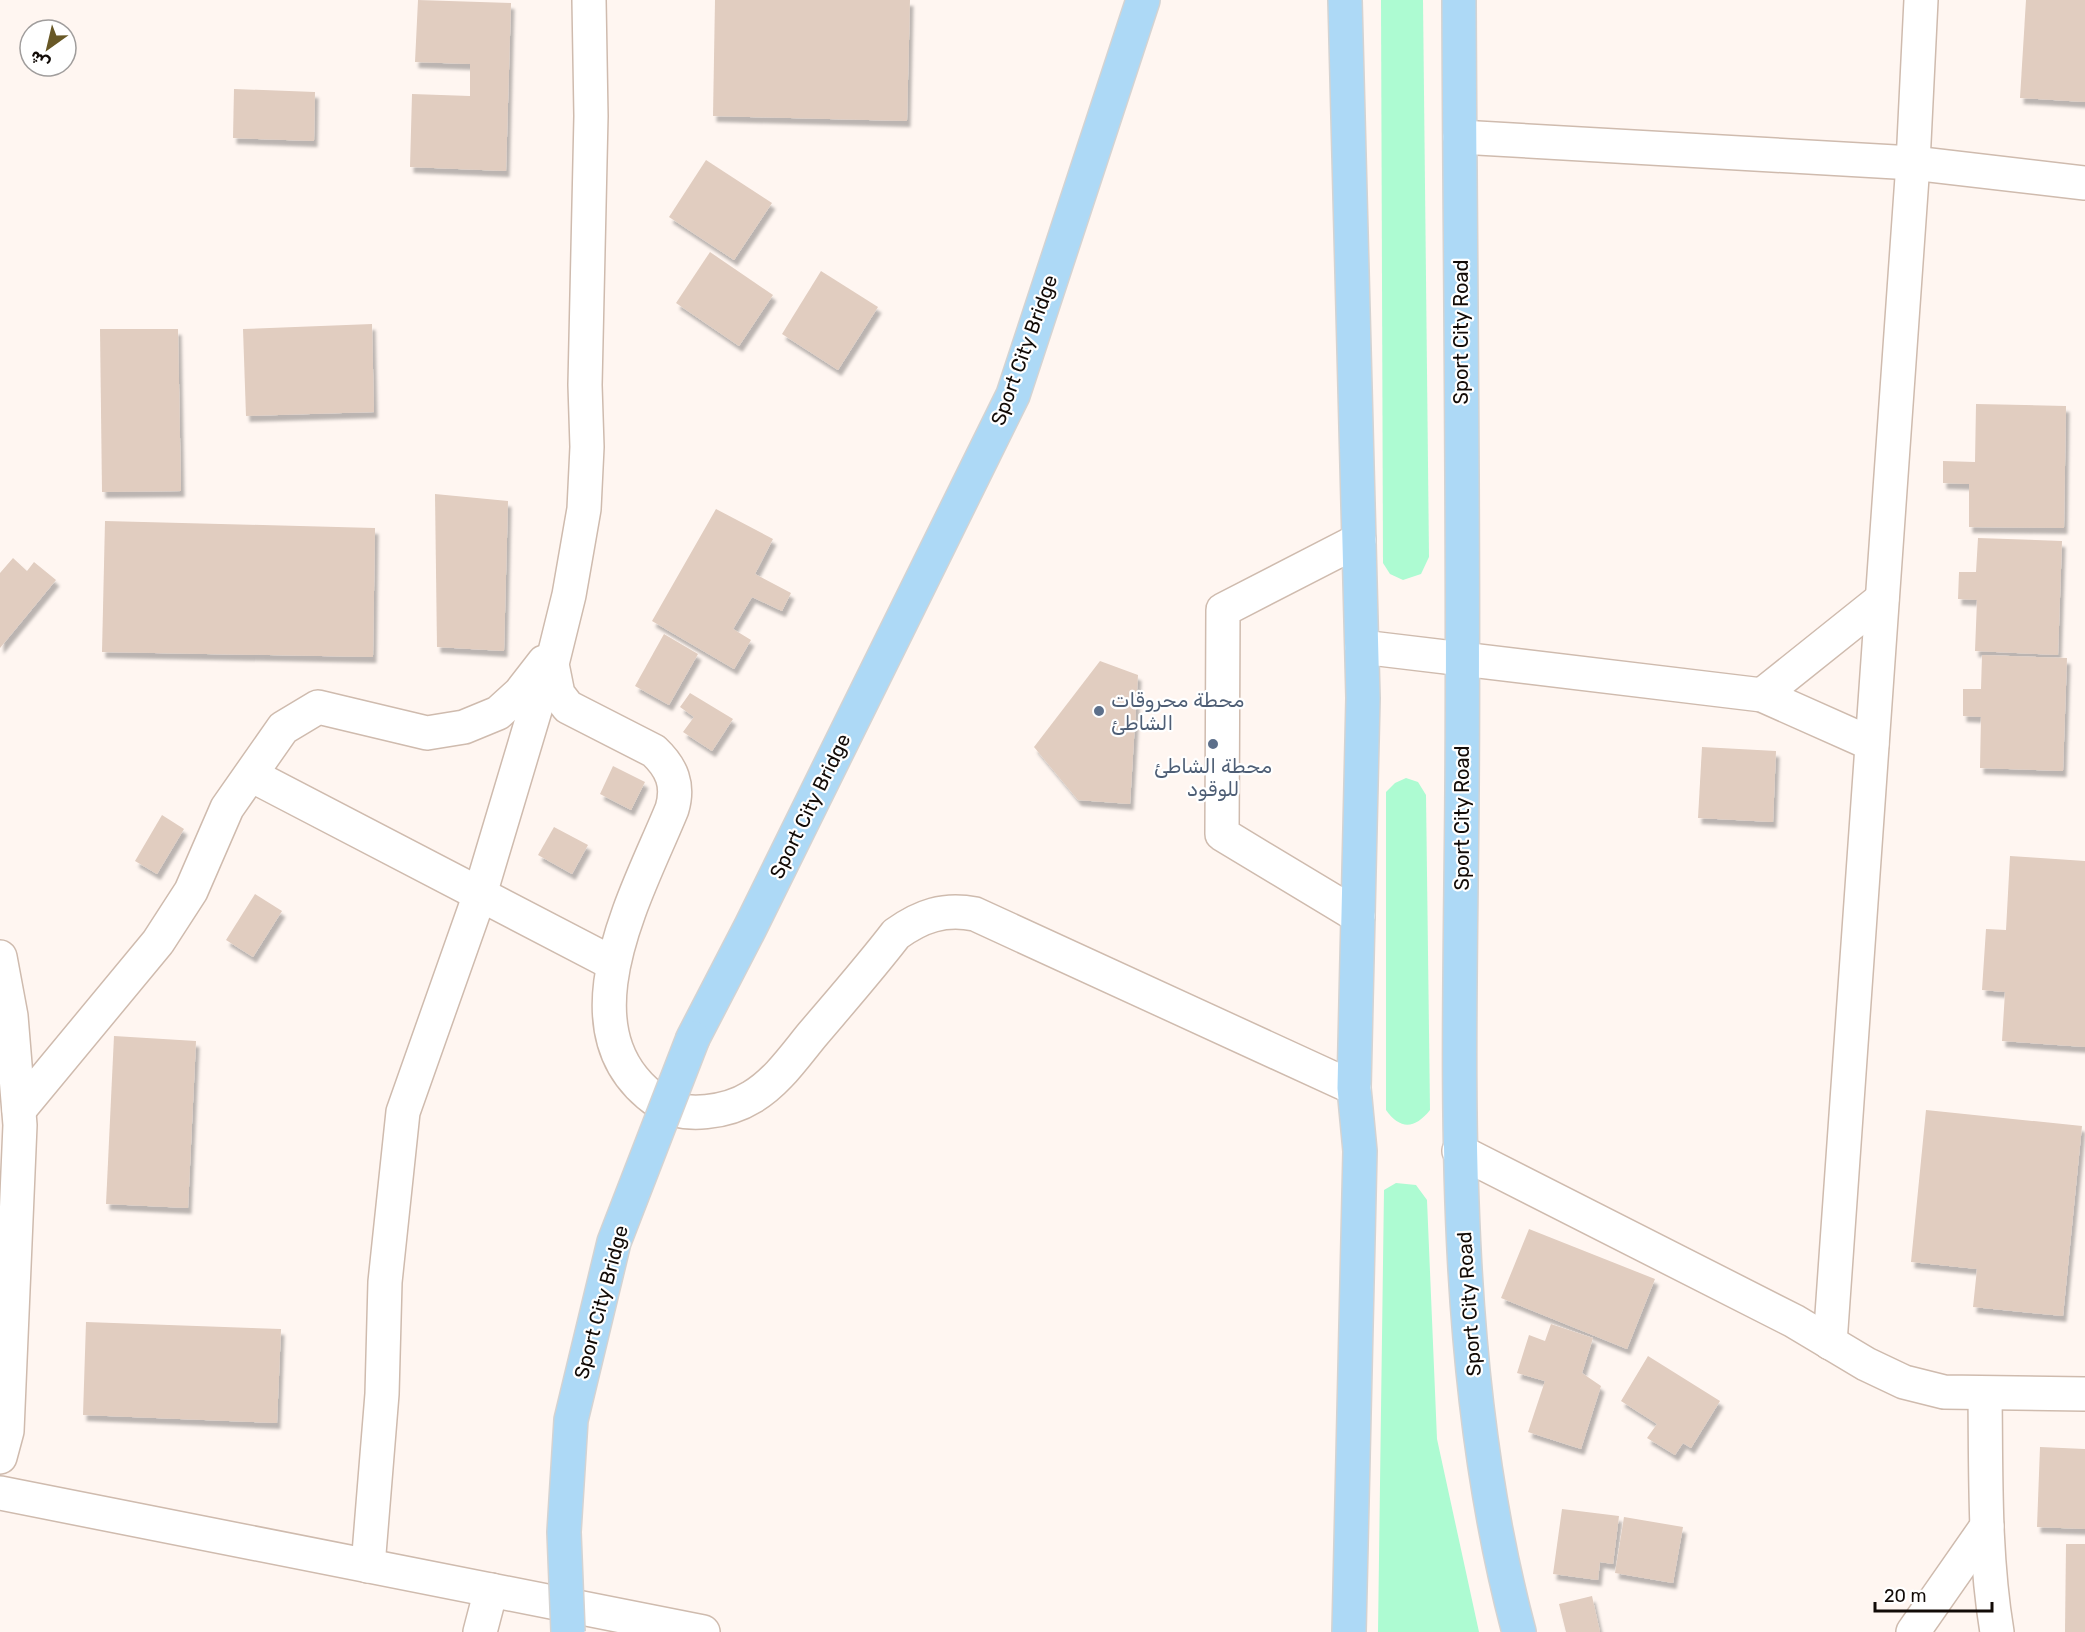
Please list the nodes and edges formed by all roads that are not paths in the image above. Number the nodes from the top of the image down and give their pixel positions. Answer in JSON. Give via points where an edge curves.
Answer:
{"nodes":[{"id":1,"x":589,"y":0,"type":"edge"},
{"id":2,"x":1143,"y":0,"type":"edge"},
{"id":3,"x":1345,"y":0,"type":"edge"},
{"id":4,"x":1459,"y":0,"type":"edge"},
{"id":5,"x":1921,"y":0,"type":"edge"},
{"id":6,"x":1460,"y":137,"type":"junction"},
{"id":7,"x":1913,"y":163,"type":"junction"},
{"id":8,"x":2085,"y":183,"type":"edge"},
{"id":9,"x":1359,"y":540,"type":"junction"},
{"id":10,"x":1882,"y":599,"type":"junction"},
{"id":11,"x":1362,"y":647,"type":"junction"},
{"id":12,"x":554,"y":650,"type":"junction"},
{"id":13,"x":1462,"y":660,"type":"junction"},
{"id":14,"x":1762,"y":695,"type":"junction"},
{"id":15,"x":1872,"y":744,"type":"junction"},
{"id":16,"x":250,"y":774,"type":"junction"},
{"id":17,"x":480,"y":894,"type":"junction"},
{"id":18,"x":1358,"y":916,"type":"junction"},
{"id":19,"x":0,"y":957,"type":"edge"},
{"id":20,"x":612,"y":963,"type":"junction"},
{"id":21,"x":1354,"y":1088,"type":"junction"},
{"id":22,"x":20,"y":1110,"type":"junction"},
{"id":23,"x":1459,"y":1152,"type":"junction"},
{"id":24,"x":1830,"y":1343,"type":"junction"},
{"id":25,"x":1985,"y":1394,"type":"junction"},
{"id":26,"x":2085,"y":1394,"type":"edge"},
{"id":27,"x":0,"y":1457,"type":"edge"},
{"id":28,"x":0,"y":1493,"type":"edge"},
{"id":29,"x":1987,"y":1526,"type":"junction"},
{"id":30,"x":368,"y":1566,"type":"junction"},
{"id":31,"x":491,"y":1590,"type":"junction"},
{"id":32,"x":480,"y":1632,"type":"edge"},
{"id":33,"x":568,"y":1632,"type":"edge"},
{"id":34,"x":702,"y":1632,"type":"edge"},
{"id":35,"x":1349,"y":1632,"type":"edge"},
{"id":36,"x":1519,"y":1632,"type":"edge"},
{"id":37,"x":1913,"y":1632,"type":"edge"},
{"id":38,"x":1997,"y":1632,"type":"edge"}],
"edges":[{"from":1,"to":12,"type":"street","via":[[585,478],[578,552]]},
{"from":2,"to":33,"type":"main road","name":"Sport City Bridge","bridge":true,"via":[[1013,395],[693,1038],[614,1242],[571,1420],[564,1532]]},
{"from":3,"to":9,"type":"main road"},
{"from":4,"to":6,"type":"main road","name":"Sport City Road"},
{"from":5,"to":7,"type":"street"},
{"from":6,"to":7,"type":"street"},
{"from":6,"to":13,"type":"main road","name":"Sport City Road"},
{"from":7,"to":8,"type":"street"},
{"from":7,"to":10,"type":"street"},
{"from":9,"to":11,"type":"main road"},
{"from":9,"to":18,"type":"street","via":[[1223,610],[1222,822],[1222,834]]},
{"from":10,"to":14,"type":"street"},
{"from":10,"to":15,"type":"street"},
{"from":11,"to":13,"type":"street"},
{"from":11,"to":18,"type":"main road"},
{"from":12,"to":16,"type":"street","via":[[520,693],[498,713],[464,727],[427,733],[318,707],[284,728]]},
{"from":12,"to":17,"type":"street"},
{"from":12,"to":20,"type":"street","via":[[553,677],[558,694],[568,707],[654,751],[666,762],[675,786],[672,809]]},
{"from":13,"to":14,"type":"street"},
{"from":13,"to":23,"type":"main road","name":"Sport City Road"},
{"from":14,"to":15,"type":"street"},
{"from":15,"to":24,"type":"street"},
{"from":16,"to":17,"type":"street"},
{"from":16,"to":22,"type":"street","via":[[227,808],[191,891],[158,942]]},
{"from":17,"to":20,"type":"street"},
{"from":17,"to":30,"type":"street","via":[[403,1112],[385,1282],[382,1394]]},
{"from":18,"to":21,"type":"main road"},
{"from":19,"to":22,"type":"street","via":[[11,1016]]},
{"from":20,"to":21,"type":"street","via":[[610,1018],[628,1072],[645,1093],[667,1107],[683,1110],[716,1110],[752,1098],[780,1072],[896,934],[931,914],[960,911],[975,914]]},
{"from":21,"to":35,"type":"main road","via":[[1360,1151]]},
{"from":22,"to":27,"type":"street","via":[[7,1431]]},
{"from":23,"to":24,"type":"street"},
{"from":23,"to":36,"type":"main road","name":"Sport City Road","via":[[1475,1395],[1491,1506]]},
{"from":24,"to":25,"type":"street","via":[[1904,1382],[1944,1392]]},
{"from":25,"to":26,"type":"street"},
{"from":25,"to":29,"type":"street"},
{"from":28,"to":30,"type":"street"},
{"from":29,"to":37,"type":"street"},
{"from":29,"to":38,"type":"street"},
{"from":30,"to":31,"type":"street"},
{"from":31,"to":32,"type":"street"},
{"from":31,"to":34,"type":"street"}]}
